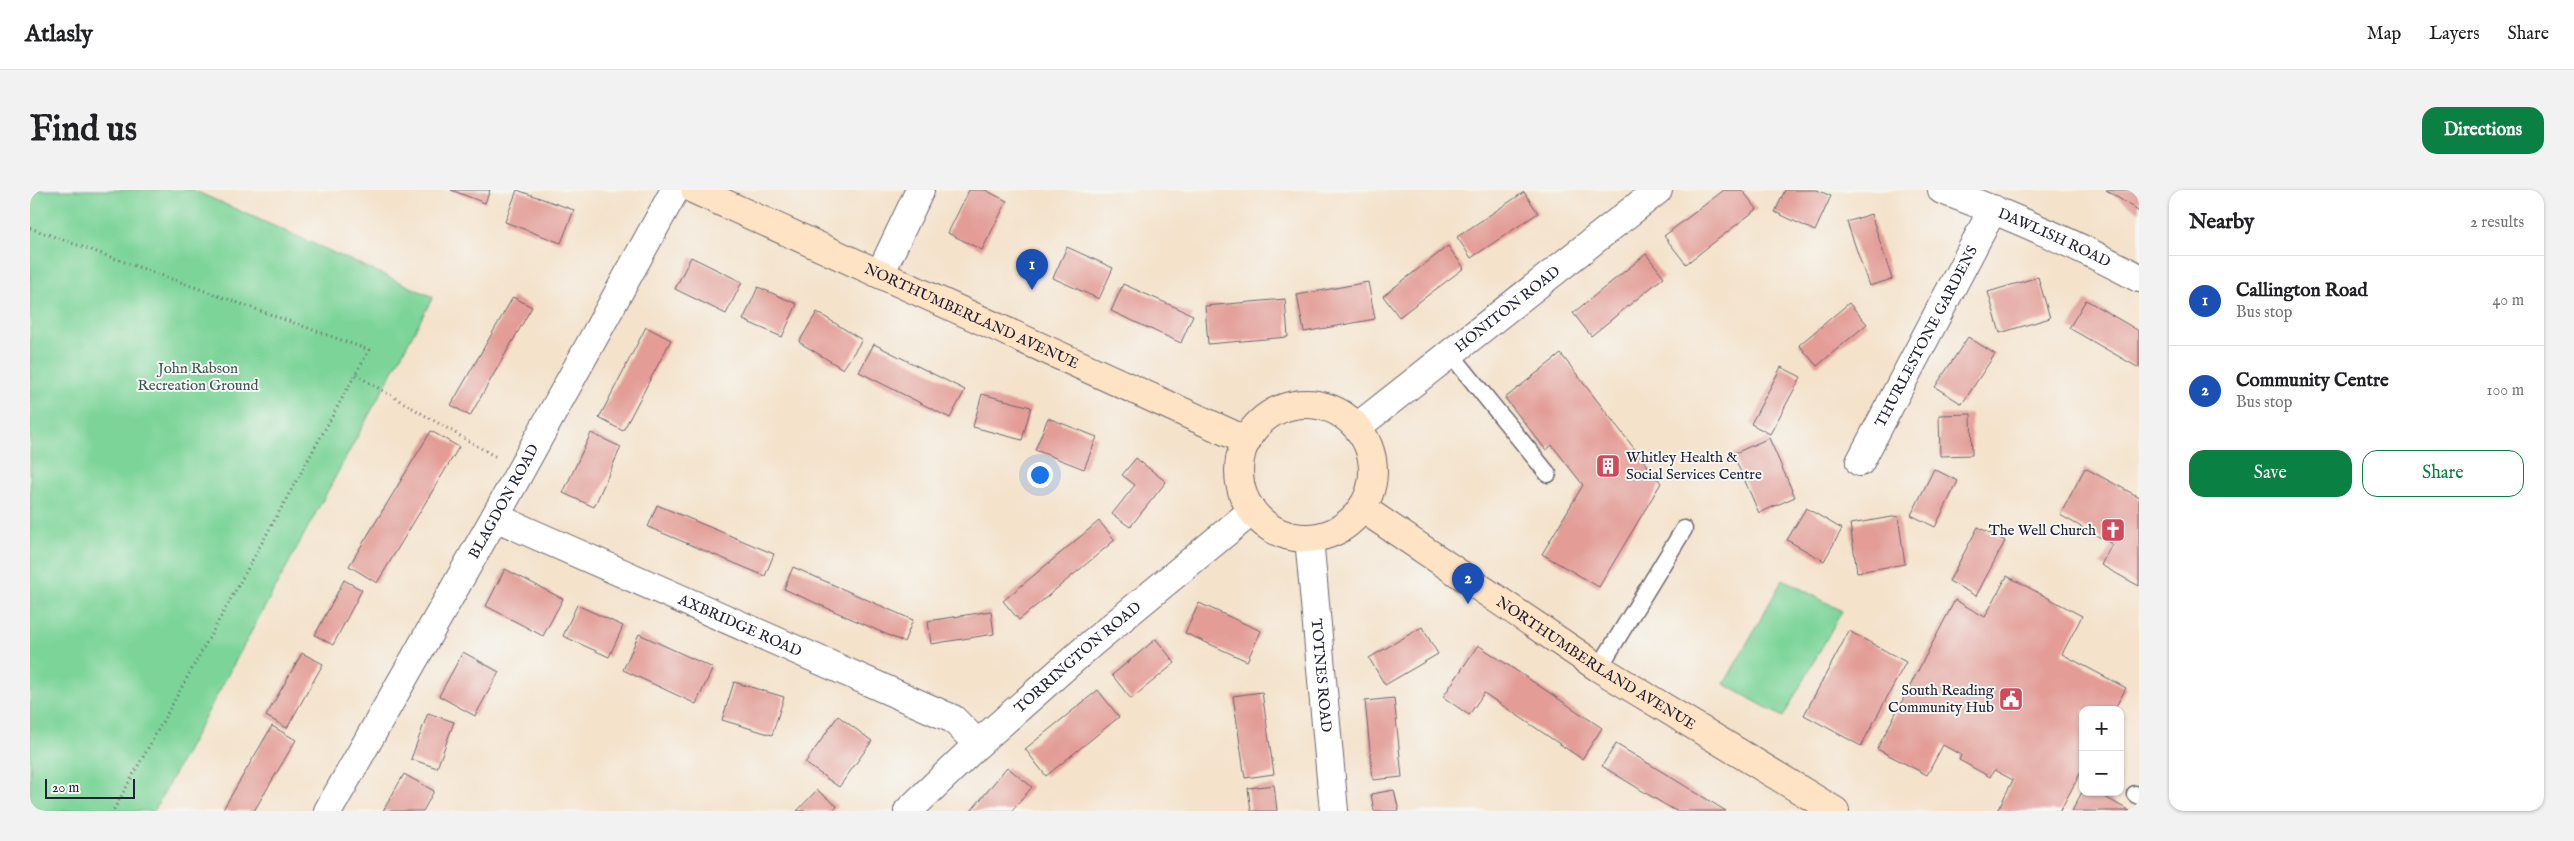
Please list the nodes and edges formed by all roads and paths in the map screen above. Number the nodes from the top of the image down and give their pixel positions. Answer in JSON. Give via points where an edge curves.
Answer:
{"nodes":[{"id":1,"x":675,"y":190,"type":"edge"},
{"id":2,"x":695,"y":190,"type":"edge"},
{"id":3,"x":920,"y":190,"type":"edge"},
{"id":4,"x":1658,"y":190,"type":"edge"},
{"id":5,"x":1942,"y":190,"type":"edge"},
{"id":6,"x":1993,"y":209,"type":"junction"},
{"id":7,"x":30,"y":228,"type":"edge"},
{"id":8,"x":880,"y":274,"type":"junction"},
{"id":9,"x":2139,"y":278,"type":"edge"},
{"id":10,"x":1450,"y":353,"type":"junction"},
{"id":11,"x":356,"y":375,"type":"junction"},
{"id":12,"x":1357,"y":427,"type":"junction"},
{"id":13,"x":1247,"y":442,"type":"junction"},
{"id":14,"x":1860,"y":462,"type":"dead end"},
{"id":15,"x":520,"y":471,"type":"junction"},
{"id":16,"x":1548,"y":474,"type":"dead end"},
{"id":17,"x":1362,"y":508,"type":"junction"},
{"id":18,"x":1252,"y":511,"type":"junction"},
{"id":19,"x":495,"y":517,"type":"junction"},
{"id":20,"x":1684,"y":529,"type":"dead end"},
{"id":21,"x":1309,"y":538,"type":"junction"},
{"id":22,"x":1598,"y":668,"type":"junction"},
{"id":23,"x":978,"y":744,"type":"junction"},
{"id":24,"x":112,"y":811,"type":"edge"},
{"id":25,"x":328,"y":811,"type":"edge"},
{"id":26,"x":908,"y":811,"type":"edge"},
{"id":27,"x":1334,"y":811,"type":"edge"},
{"id":28,"x":1835,"y":811,"type":"edge"}],
"edges":[{"from":1,"to":15,"type":"street","name":"BLAGDON ROAD"},
{"from":2,"to":8,"type":"street","name":"NORTHUMBERLAND AVENUE"},
{"from":3,"to":8,"type":"street"},
{"from":4,"to":10,"type":"street","name":"HONITON ROAD"},
{"from":5,"to":6,"type":"street","name":"DAWLISH ROAD"},
{"from":6,"to":9,"type":"street","name":"DAWLISH ROAD"},
{"from":6,"to":14,"type":"street","name":"THURLESTONE GARDENS"},
{"from":7,"to":11,"type":"path","via":[[369,350]]},
{"from":8,"to":13,"type":"street","name":"NORTHUMBERLAND AVENUE"},
{"from":10,"to":12,"type":"street","name":"HONITON ROAD"},
{"from":10,"to":16,"type":"lane"},
{"from":11,"to":15,"type":"path"},
{"from":11,"to":24,"type":"path"},
{"from":12,"to":13,"type":"street","via":[[1340,413],[1320,406],[1298,405],[1277,411],[1260,424]]},
{"from":12,"to":17,"type":"street","via":[[1369,446],[1373,467],[1371,489]]},
{"from":13,"to":18,"type":"street","via":[[1241,459],[1240,477]]},
{"from":15,"to":19,"type":"street","name":"BLAGDON ROAD"},
{"from":17,"to":21,"type":"street","via":[[1348,524],[1330,534]]},
{"from":17,"to":22,"type":"street","name":"NORTHUMBERLAND AVENUE"},
{"from":18,"to":21,"type":"street","via":[[1278,532]]},
{"from":18,"to":23,"type":"street","name":"TORRINGTON ROAD","via":[[1092,643]]},
{"from":19,"to":23,"type":"street","name":"AXBRIDGE ROAD","via":[[952,719]]},
{"from":19,"to":25,"type":"street","name":"BLAGDON ROAD"},
{"from":20,"to":22,"type":"lane"},
{"from":21,"to":27,"type":"street","name":"TOTNES ROAD"},
{"from":22,"to":28,"type":"street","name":"NORTHUMBERLAND AVENUE"},
{"from":23,"to":26,"type":"street","name":"TORRINGTON ROAD"}]}
